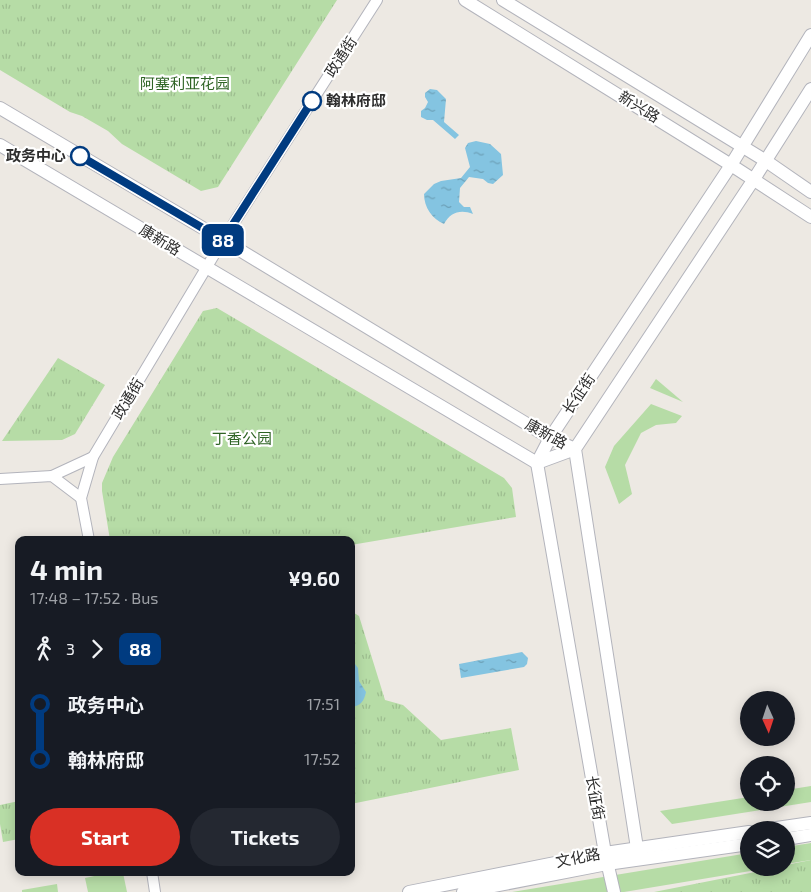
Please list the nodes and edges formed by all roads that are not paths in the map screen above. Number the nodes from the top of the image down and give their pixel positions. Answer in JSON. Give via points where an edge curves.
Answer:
{"nodes":[{"id":1,"x":377,"y":0,"type":"edge"},
{"id":2,"x":465,"y":0,"type":"edge"},
{"id":3,"x":503,"y":0,"type":"edge"},
{"id":4,"x":811,"y":35,"type":"edge"},
{"id":5,"x":811,"y":89,"type":"edge"},
{"id":6,"x":0,"y":108,"type":"edge"},
{"id":7,"x":0,"y":145,"type":"edge"},
{"id":8,"x":742,"y":146,"type":"junction"},
{"id":9,"x":766,"y":161,"type":"junction"},
{"id":10,"x":731,"y":165,"type":"junction"},
{"id":11,"x":754,"y":179,"type":"junction"},
{"id":12,"x":811,"y":192,"type":"edge"},
{"id":13,"x":811,"y":217,"type":"edge"},
{"id":14,"x":223,"y":240,"type":"junction"},
{"id":15,"x":207,"y":268,"type":"junction"},
{"id":16,"x":550,"y":438,"type":"junction"},
{"id":17,"x":575,"y":449,"type":"junction"},
{"id":18,"x":94,"y":457,"type":"junction"},
{"id":19,"x":537,"y":463,"type":"junction"},
{"id":20,"x":52,"y":476,"type":"junction"},
{"id":21,"x":0,"y":478,"type":"edge"},
{"id":22,"x":81,"y":498,"type":"junction"},
{"id":23,"x":88,"y":536,"type":"edge"},
{"id":24,"x":811,"y":823,"type":"edge"},
{"id":25,"x":795,"y":825,"type":"edge"},
{"id":26,"x":740,"y":833,"type":"edge"},
{"id":27,"x":811,"y":835,"type":"edge"},
{"id":28,"x":795,"y":838,"type":"edge"},
{"id":29,"x":740,"y":845,"type":"edge"},
{"id":30,"x":637,"y":848,"type":"junction"},
{"id":31,"x":606,"y":859,"type":"junction"},
{"id":32,"x":153,"y":876,"type":"edge"},
{"id":33,"x":156,"y":892,"type":"edge"},
{"id":34,"x":409,"y":892,"type":"edge"},
{"id":35,"x":463,"y":892,"type":"edge"},
{"id":36,"x":614,"y":892,"type":"edge"}],
"edges":[{"from":1,"to":14,"type":"street","name":"政通街"},
{"from":2,"to":10,"type":"main road","name":"新兴路"},
{"from":3,"to":8,"type":"main road","name":"新兴路"},
{"from":4,"to":8,"type":"main road","name":"长征街"},
{"from":5,"to":9,"type":"main road","name":"长征街"},
{"from":6,"to":14,"type":"main road","name":"康新路"},
{"from":7,"to":15,"type":"main road","name":"康新路"},
{"from":8,"to":9,"type":"main road","name":"新兴路"},
{"from":8,"to":10,"type":"main road","name":"长征街"},
{"from":9,"to":11,"type":"main road","name":"长征街"},
{"from":9,"to":12,"type":"main road","name":"新兴路"},
{"from":10,"to":11,"type":"main road","name":"新兴路"},
{"from":10,"to":16,"type":"main road","name":"长征街"},
{"from":11,"to":13,"type":"main road","name":"新兴路"},
{"from":11,"to":17,"type":"main road","name":"长征街"},
{"from":14,"to":15,"type":"street","name":"政通街"},
{"from":14,"to":16,"type":"main road","name":"康新路"},
{"from":15,"to":18,"type":"street","name":"政通街"},
{"from":15,"to":19,"type":"main road","name":"康新路"},
{"from":16,"to":17,"type":"main road","name":"康新路"},
{"from":16,"to":19,"type":"main road","name":"长征街"},
{"from":17,"to":19,"type":"main road","name":"康新路"},
{"from":17,"to":30,"type":"main road"},
{"from":18,"to":20,"type":"street"},
{"from":18,"to":22,"type":"street","name":"政通街"},
{"from":19,"to":31,"type":"main road","name":"长征街"},
{"from":20,"to":21,"type":"street"},
{"from":20,"to":22,"type":"street"},
{"from":22,"to":23,"type":"street","name":"政通街"},
{"from":24,"to":25,"type":"main road"},
{"from":26,"to":30,"type":"main road","name":"文化路"},
{"from":27,"to":28,"type":"main road"},
{"from":29,"to":31,"type":"main road","name":"文化路"},
{"from":30,"to":31,"type":"main road","name":"文化路"},
{"from":31,"to":34,"type":"main road","name":"文化路"},
{"from":31,"to":35,"type":"main road","name":"文化路"},
{"from":31,"to":36,"type":"main road","name":"长征街"},
{"from":32,"to":33,"type":"street"}]}
